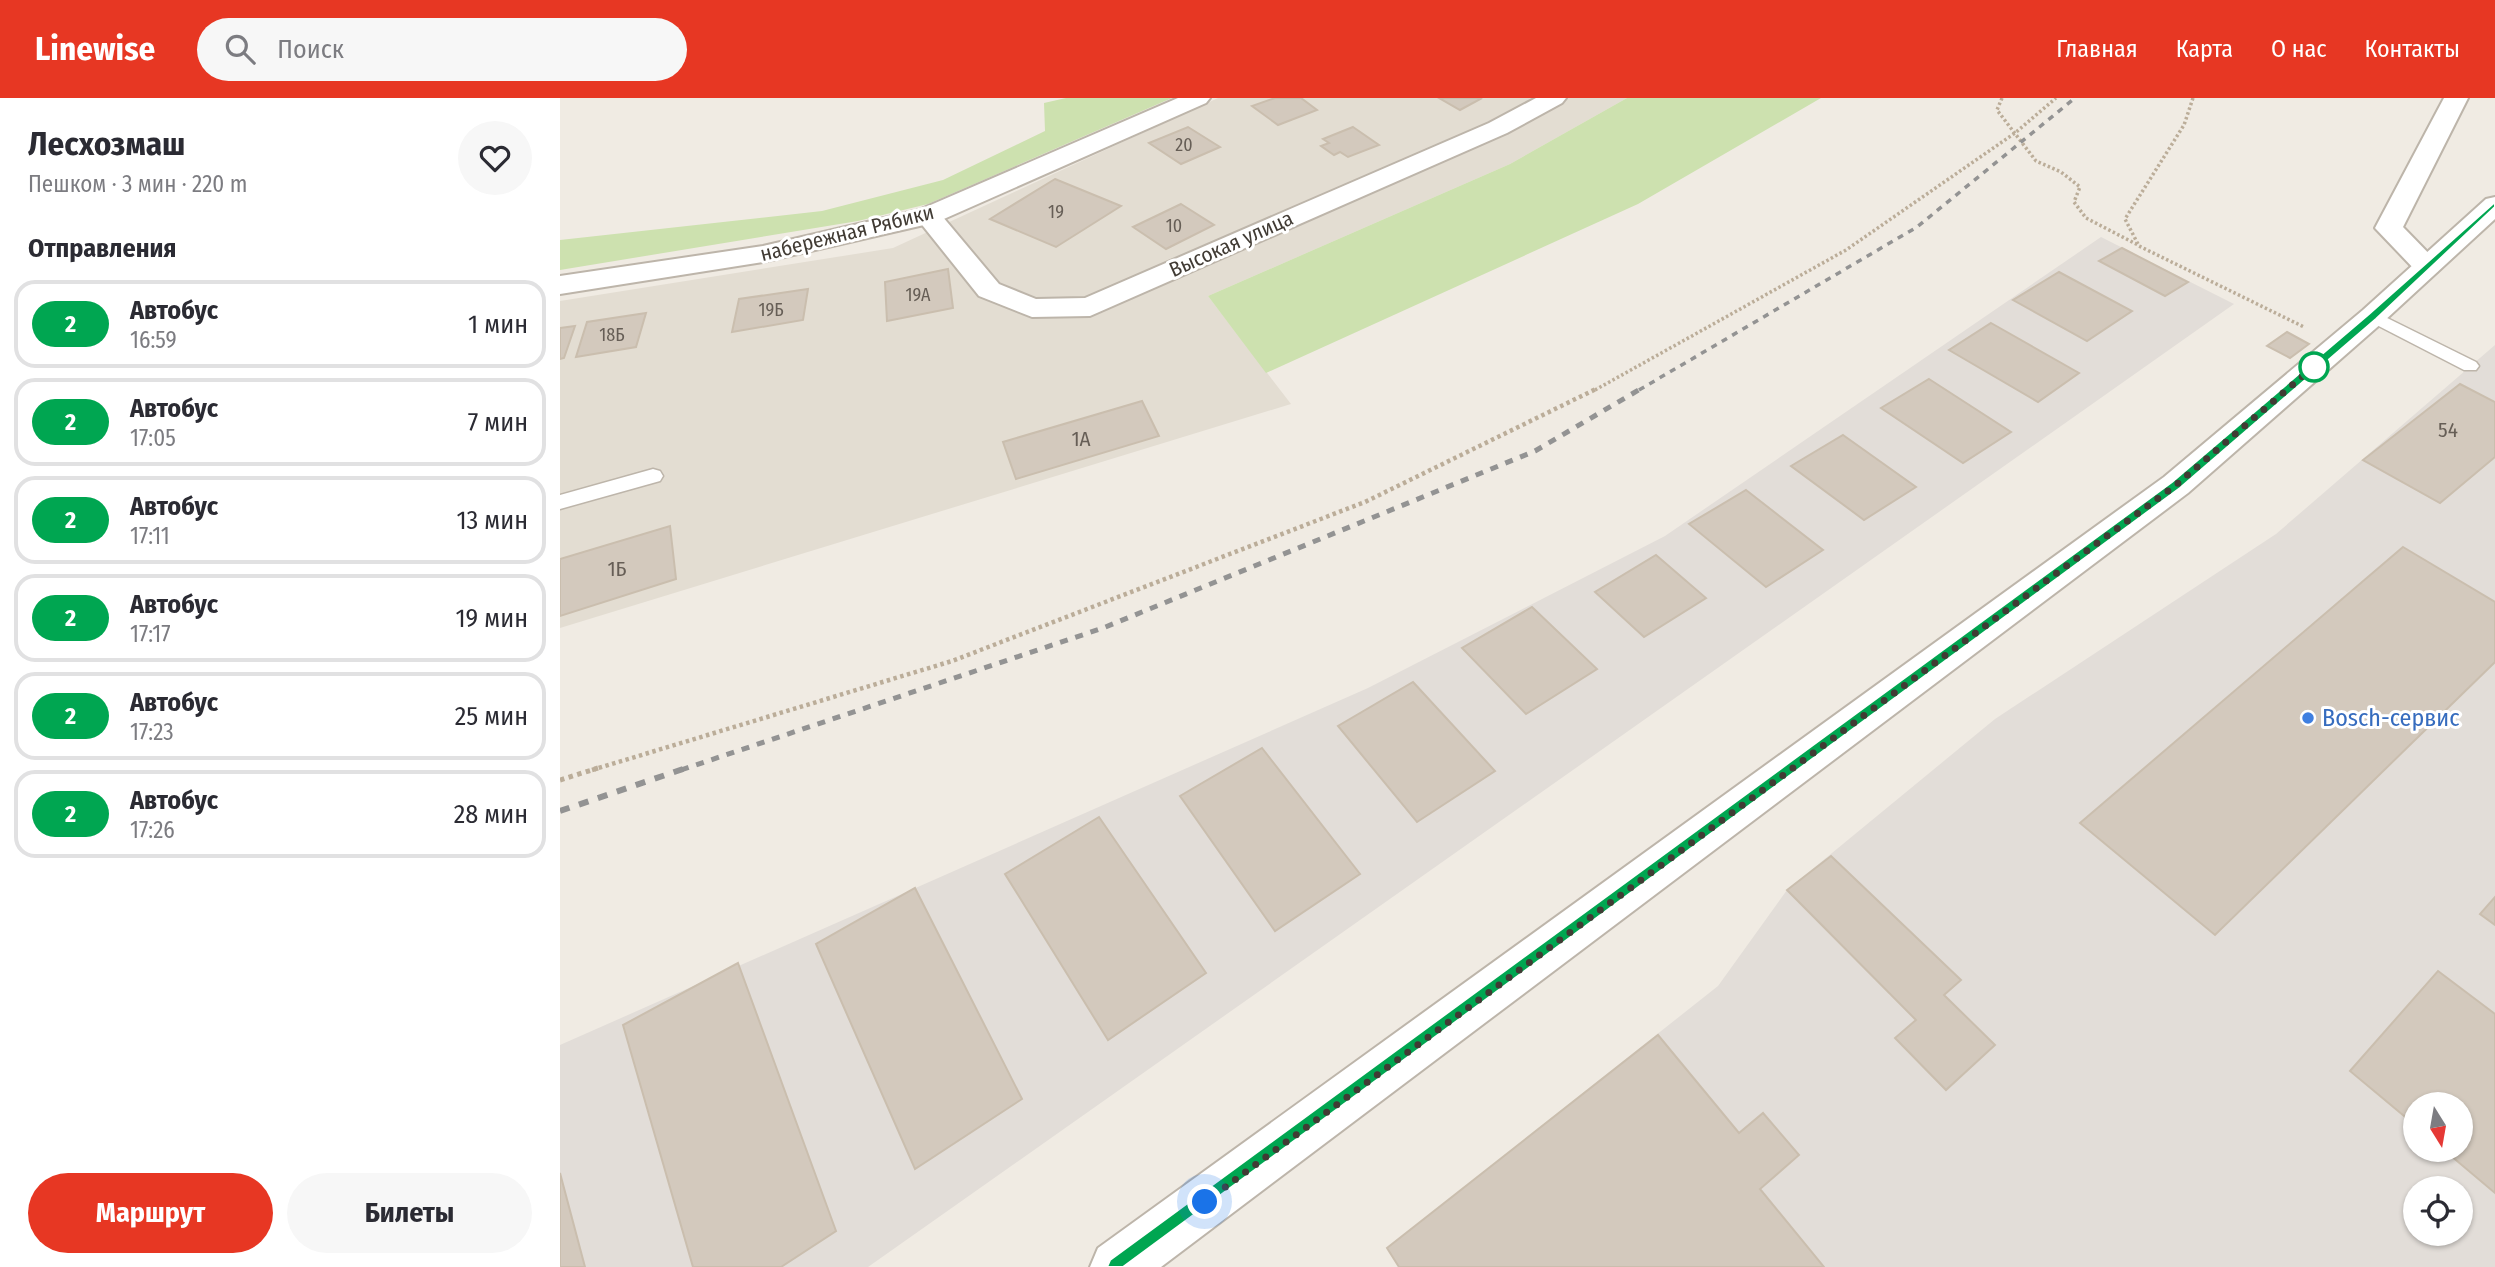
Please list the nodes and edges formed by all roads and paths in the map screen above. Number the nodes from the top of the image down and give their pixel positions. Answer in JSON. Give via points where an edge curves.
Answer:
{"nodes":[{"id":1,"x":1198,"y":98,"type":"edge"},
{"id":2,"x":1554,"y":98,"type":"edge"},
{"id":3,"x":2002,"y":98,"type":"edge"},
{"id":4,"x":2056,"y":98,"type":"edge"},
{"id":5,"x":2193,"y":98,"type":"edge"},
{"id":6,"x":2456,"y":98,"type":"edge"},
{"id":7,"x":2015,"y":133,"type":"junction"},
{"id":8,"x":2495,"y":205,"type":"edge"},
{"id":9,"x":928,"y":216,"type":"junction"},
{"id":10,"x":2138,"y":246,"type":"junction"},
{"id":11,"x":2427,"y":266,"type":"junction"},
{"id":12,"x":560,"y":285,"type":"edge"},
{"id":13,"x":2373,"y":316,"type":"junction"},
{"id":14,"x":2340,"y":345,"type":"junction"},
{"id":15,"x":2470,"y":366,"type":"dead end"},
{"id":16,"x":653,"y":476,"type":"dead end"},
{"id":17,"x":560,"y":502,"type":"edge"},
{"id":18,"x":560,"y":780,"type":"edge"},
{"id":19,"x":1117,"y":1267,"type":"edge"}],
"edges":[{"from":1,"to":9,"type":"street","name":"набережная Рябики"},
{"from":2,"to":9,"type":"street","name":"Высокая улица","via":[[1498,128],[1090,307],[1032,308],[989,290]]},
{"from":3,"to":7,"type":"path","via":[[1997,110]]},
{"from":4,"to":7,"type":"path"},
{"from":5,"to":10,"type":"path","via":[[2185,128],[2125,219]]},
{"from":6,"to":11,"type":"street","via":[[2389,228]]},
{"from":7,"to":10,"type":"path","via":[[2036,161],[2080,187],[2074,202],[2086,218]]},
{"from":7,"to":18,"type":"path","via":[[1846,250],[1589,393],[1365,502],[952,661]]},
{"from":8,"to":11,"type":"street"},
{"from":9,"to":12,"type":"street","name":"набережная Рябики","via":[[763,254]]},
{"from":10,"to":14,"type":"path"},
{"from":11,"to":13,"type":"street"},
{"from":13,"to":14,"type":"street"},
{"from":13,"to":15,"type":"lane"},
{"from":14,"to":19,"type":"street","via":[[2176,485]]},
{"from":16,"to":17,"type":"lane"}]}
